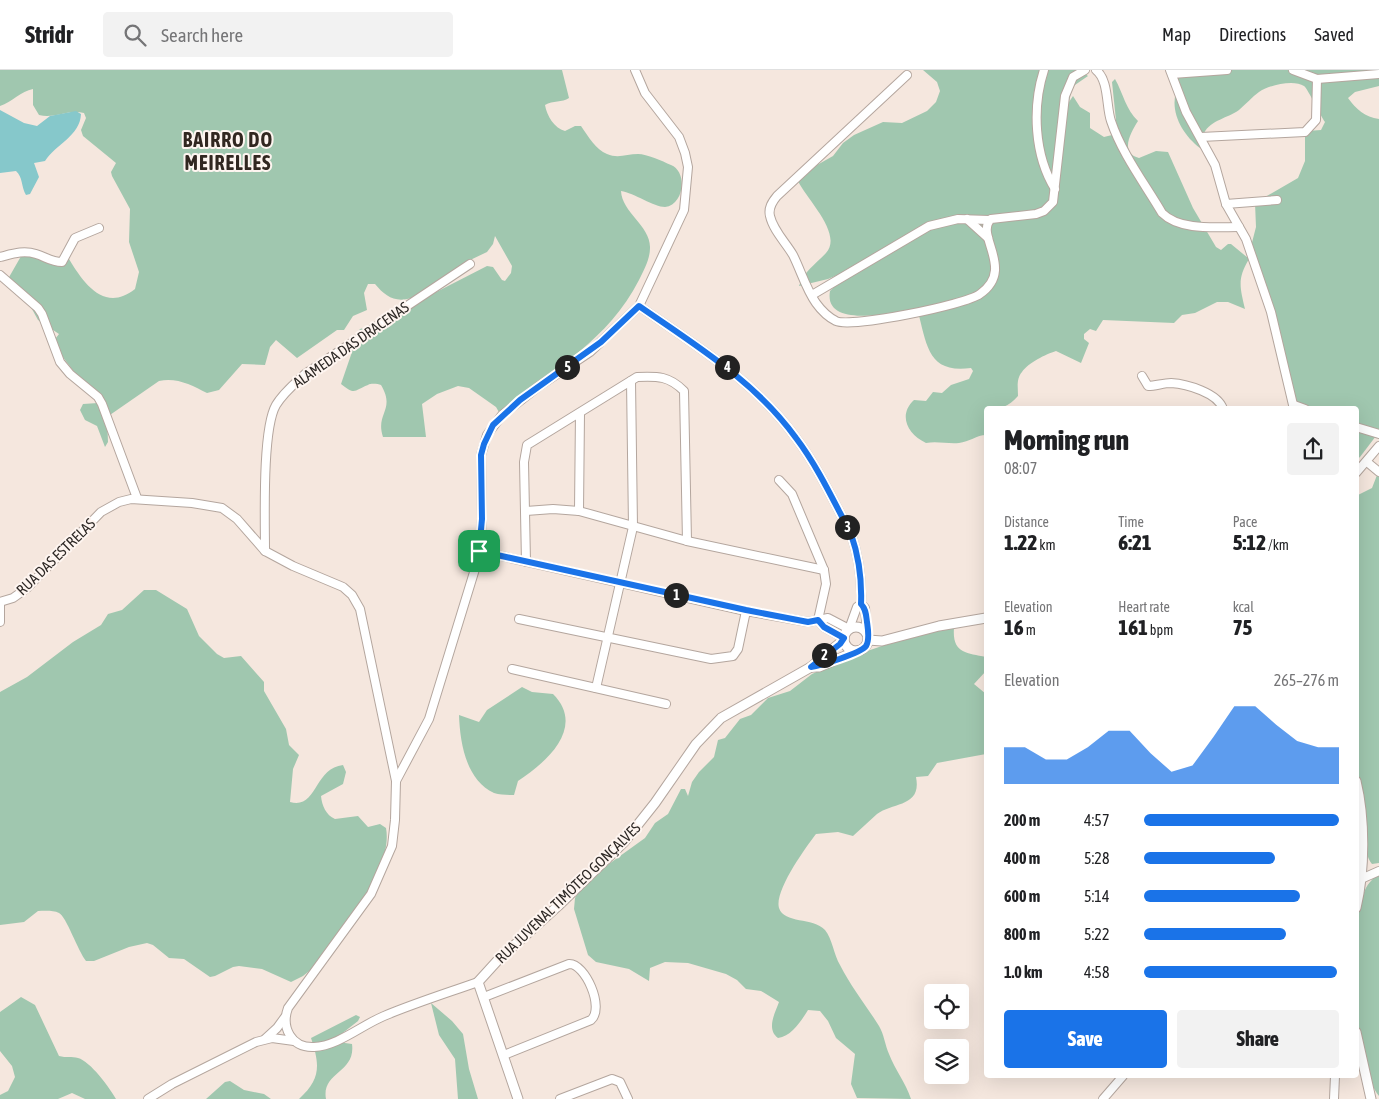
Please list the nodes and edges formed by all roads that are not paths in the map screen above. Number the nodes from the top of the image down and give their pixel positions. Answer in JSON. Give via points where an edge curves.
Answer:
{"nodes":[{"id":1,"x":635,"y":70,"type":"edge"},
{"id":2,"x":1044,"y":70,"type":"edge"},
{"id":3,"x":1085,"y":70,"type":"edge"},
{"id":4,"x":1096,"y":70,"type":"edge"},
{"id":5,"x":1227,"y":70,"type":"edge"},
{"id":6,"x":1293,"y":70,"type":"edge"},
{"id":7,"x":1171,"y":72,"type":"edge"},
{"id":8,"x":1353,"y":73,"type":"edge"},
{"id":9,"x":1379,"y":74,"type":"edge"},
{"id":10,"x":908,"y":75,"type":"dead end"},
{"id":11,"x":1317,"y":79,"type":"junction"},
{"id":12,"x":1201,"y":137,"type":"junction"},
{"id":13,"x":1055,"y":189,"type":"junction"},
{"id":14,"x":1277,"y":200,"type":"dead end"},
{"id":15,"x":1226,"y":204,"type":"junction"},
{"id":16,"x":967,"y":219,"type":"junction"},
{"id":17,"x":989,"y":220,"type":"junction"},
{"id":18,"x":1239,"y":227,"type":"junction"},
{"id":19,"x":99,"y":228,"type":"dead end"},
{"id":20,"x":988,"y":238,"type":"junction"},
{"id":21,"x":0,"y":257,"type":"edge"},
{"id":22,"x":470,"y":264,"type":"dead end"},
{"id":23,"x":0,"y":275,"type":"edge"},
{"id":24,"x":812,"y":295,"type":"junction"},
{"id":25,"x":639,"y":306,"type":"junction"},
{"id":26,"x":1142,"y":376,"type":"dead end"},
{"id":27,"x":631,"y":381,"type":"junction"},
{"id":28,"x":1222,"y":406,"type":"edge"},
{"id":29,"x":1294,"y":406,"type":"edge"},
{"id":30,"x":580,"y":413,"type":"junction"},
{"id":31,"x":1359,"y":427,"type":"edge"},
{"id":32,"x":1379,"y":434,"type":"edge"},
{"id":33,"x":1379,"y":446,"type":"edge"},
{"id":34,"x":1367,"y":462,"type":"junction"},
{"id":35,"x":1359,"y":470,"type":"edge"},
{"id":36,"x":1379,"y":472,"type":"edge"},
{"id":37,"x":779,"y":480,"type":"dead end"},
{"id":38,"x":137,"y":498,"type":"junction"},
{"id":39,"x":526,"y":512,"type":"junction"},
{"id":40,"x":579,"y":512,"type":"junction"},
{"id":41,"x":632,"y":527,"type":"junction"},
{"id":42,"x":687,"y":541,"type":"junction"},
{"id":43,"x":265,"y":550,"type":"junction"},
{"id":44,"x":479,"y":551,"type":"junction"},
{"id":45,"x":526,"y":562,"type":"junction"},
{"id":46,"x":824,"y":570,"type":"junction"},
{"id":47,"x":620,"y":582,"type":"junction"},
{"id":48,"x":0,"y":602,"type":"edge"},
{"id":49,"x":861,"y":604,"type":"junction"},
{"id":50,"x":746,"y":610,"type":"junction"},
{"id":51,"x":984,"y":618,"type":"edge"},
{"id":52,"x":519,"y":619,"type":"dead end"},
{"id":53,"x":818,"y":620,"type":"junction"},
{"id":54,"x":0,"y":622,"type":"edge"},
{"id":55,"x":849,"y":629,"type":"junction"},
{"id":56,"x":868,"y":636,"type":"junction"},
{"id":57,"x":607,"y":637,"type":"junction"},
{"id":58,"x":844,"y":638,"type":"junction"},
{"id":59,"x":857,"y":651,"type":"junction"},
{"id":60,"x":811,"y":667,"type":"junction"},
{"id":61,"x":512,"y":669,"type":"dead end"},
{"id":62,"x":596,"y":688,"type":"junction"},
{"id":63,"x":666,"y":704,"type":"dead end"},
{"id":64,"x":396,"y":781,"type":"junction"},
{"id":65,"x":1359,"y":799,"type":"edge"},
{"id":66,"x":1379,"y":872,"type":"edge"},
{"id":67,"x":1361,"y":879,"type":"junction"},
{"id":68,"x":1359,"y":891,"type":"edge"},
{"id":69,"x":478,"y":982,"type":"junction"},
{"id":70,"x":484,"y":997,"type":"junction"},
{"id":71,"x":285,"y":1017,"type":"junction"},
{"id":72,"x":265,"y":1039,"type":"junction"},
{"id":73,"x":294,"y":1041,"type":"junction"},
{"id":74,"x":1359,"y":1045,"type":"edge"},
{"id":75,"x":504,"y":1055,"type":"junction"},
{"id":76,"x":1121,"y":1078,"type":"edge"},
{"id":77,"x":1335,"y":1078,"type":"edge"},
{"id":78,"x":148,"y":1099,"type":"edge"},
{"id":79,"x":518,"y":1099,"type":"edge"},
{"id":80,"x":560,"y":1099,"type":"edge"},
{"id":81,"x":628,"y":1099,"type":"edge"},
{"id":82,"x":1103,"y":1099,"type":"edge"},
{"id":83,"x":1334,"y":1099,"type":"edge"},
{"id":84,"x":1371,"y":1099,"type":"edge"}],
"edges":[{"from":1,"to":25,"type":"street","via":[[645,94],[679,137],[688,167],[684,210]]},
{"from":2,"to":13,"type":"street","via":[[1038,103],[1040,153]]},
{"from":3,"to":13,"type":"street","via":[[1073,78],[1065,96]]},
{"from":4,"to":18,"type":"street","via":[[1103,80],[1108,112],[1116,134],[1162,213],[1181,224]]},
{"from":5,"to":7,"type":"street"},
{"from":6,"to":11,"type":"street"},
{"from":7,"to":12,"type":"street","via":[[1186,112]]},
{"from":8,"to":9,"type":"street"},
{"from":8,"to":11,"type":"street"},
{"from":10,"to":24,"type":"street","via":[[770,206],[773,224]]},
{"from":11,"to":12,"type":"street","via":[[1316,120],[1305,132]]},
{"from":12,"to":15,"type":"street","via":[[1215,165]]},
{"from":13,"to":17,"type":"street","via":[[1053,202],[1044,212]]},
{"from":14,"to":15,"type":"street"},
{"from":15,"to":18,"type":"street"},
{"from":16,"to":17,"type":"street"},
{"from":16,"to":20,"type":"street"},
{"from":16,"to":24,"type":"street","via":[[929,226]]},
{"from":17,"to":20,"type":"street"},
{"from":18,"to":29,"type":"street","via":[[1271,312]]},
{"from":19,"to":21,"type":"street","via":[[75,238],[62,262],[19,252]]},
{"from":20,"to":24,"type":"street","via":[[995,257],[993,278],[971,299],[862,322],[841,323],[823,312]]},
{"from":22,"to":43,"type":"street","name":"ALAMEDA DAS DRACENAS","via":[[305,374],[276,405],[268,447]]},
{"from":23,"to":38,"type":"street","via":[[38,308],[60,362],[98,397]]},
{"from":25,"to":44,"type":"street","via":[[601,342],[520,400],[493,425],[481,455]]},
{"from":25,"to":49,"type":"street","via":[[720,361],[796,438],[851,534],[860,564]]},
{"from":26,"to":28,"type":"street","via":[[1148,386],[1173,383],[1209,395]]},
{"from":27,"to":30,"type":"street"},
{"from":27,"to":41,"type":"street"},
{"from":27,"to":42,"type":"street","via":[[652,376],[672,380],[684,391]]},
{"from":30,"to":39,"type":"street","via":[[527,445],[524,462]]},
{"from":30,"to":40,"type":"street"},
{"from":31,"to":32,"type":"street"},
{"from":33,"to":34,"type":"street"},
{"from":34,"to":35,"type":"street"},
{"from":34,"to":36,"type":"street"},
{"from":37,"to":46,"type":"street","via":[[792,494]]},
{"from":38,"to":43,"type":"street","via":[[222,508],[237,519]]},
{"from":38,"to":48,"type":"street","name":"RUA DAS ESTRELAS","via":[[109,506],[27,588]]},
{"from":39,"to":40,"type":"street","via":[[553,509]]},
{"from":39,"to":45,"type":"street"},
{"from":40,"to":41,"type":"street"},
{"from":41,"to":42,"type":"street"},
{"from":41,"to":47,"type":"street"},
{"from":42,"to":46,"type":"street"},
{"from":43,"to":64,"type":"street","via":[[286,563],[343,587],[360,609]]},
{"from":44,"to":45,"type":"street"},
{"from":44,"to":64,"type":"street","via":[[429,720]]},
{"from":45,"to":47,"type":"street"},
{"from":46,"to":53,"type":"street","via":[[826,584]]},
{"from":47,"to":50,"type":"street"},
{"from":47,"to":57,"type":"street"},
{"from":48,"to":54,"type":"street"},
{"from":49,"to":55,"type":"street"},
{"from":49,"to":56,"type":"street","via":[[865,608]]},
{"from":50,"to":53,"type":"street","via":[[808,622]]},
{"from":50,"to":57,"type":"street","via":[[738,649],[733,656],[723,658],[711,659]]},
{"from":51,"to":56,"type":"street","via":[[882,641]]},
{"from":52,"to":57,"type":"street"},
{"from":53,"to":55,"type":"street","via":[[828,618]]},
{"from":53,"to":58,"type":"street"},
{"from":55,"to":56,"type":"street","via":[[859,627]]},
{"from":55,"to":58,"type":"street"},
{"from":56,"to":59,"type":"street","via":[[863,649]]},
{"from":57,"to":62,"type":"street"},
{"from":58,"to":59,"type":"street","via":[[847,648]]},
{"from":58,"to":60,"type":"street","name":"RUA JUVENAL TIMÓTEO GONÇALVES"},
{"from":59,"to":60,"type":"street","name":"RUA JUVENAL TIMÓTEO GONÇALVES"},
{"from":60,"to":69,"type":"street","name":"RUA JUVENAL TIMÓTEO GONÇALVES","via":[[733,711],[710,729],[624,842]]},
{"from":61,"to":62,"type":"street"},
{"from":62,"to":63,"type":"street"},
{"from":64,"to":71,"type":"street","via":[[393,837],[383,870],[371,894],[300,990]]},
{"from":65,"to":67,"type":"street"},
{"from":66,"to":67,"type":"street"},
{"from":67,"to":68,"type":"street"},
{"from":69,"to":70,"type":"street"},
{"from":69,"to":73,"type":"street","via":[[390,1013],[323,1046],[304,1046]]},
{"from":70,"to":75,"type":"street"},
{"from":70,"to":75,"type":"street","via":[[563,965],[574,964],[580,968],[593,991],[597,1014],[591,1020]]},
{"from":71,"to":72,"type":"street"},
{"from":71,"to":73,"type":"street","via":[[287,1031]]},
{"from":72,"to":73,"type":"street"},
{"from":72,"to":78,"type":"street"},
{"from":74,"to":84,"type":"street"},
{"from":75,"to":79,"type":"street"},
{"from":76,"to":82,"type":"street"},
{"from":77,"to":83,"type":"street"},
{"from":80,"to":81,"type":"street","via":[[616,1080]]}]}
